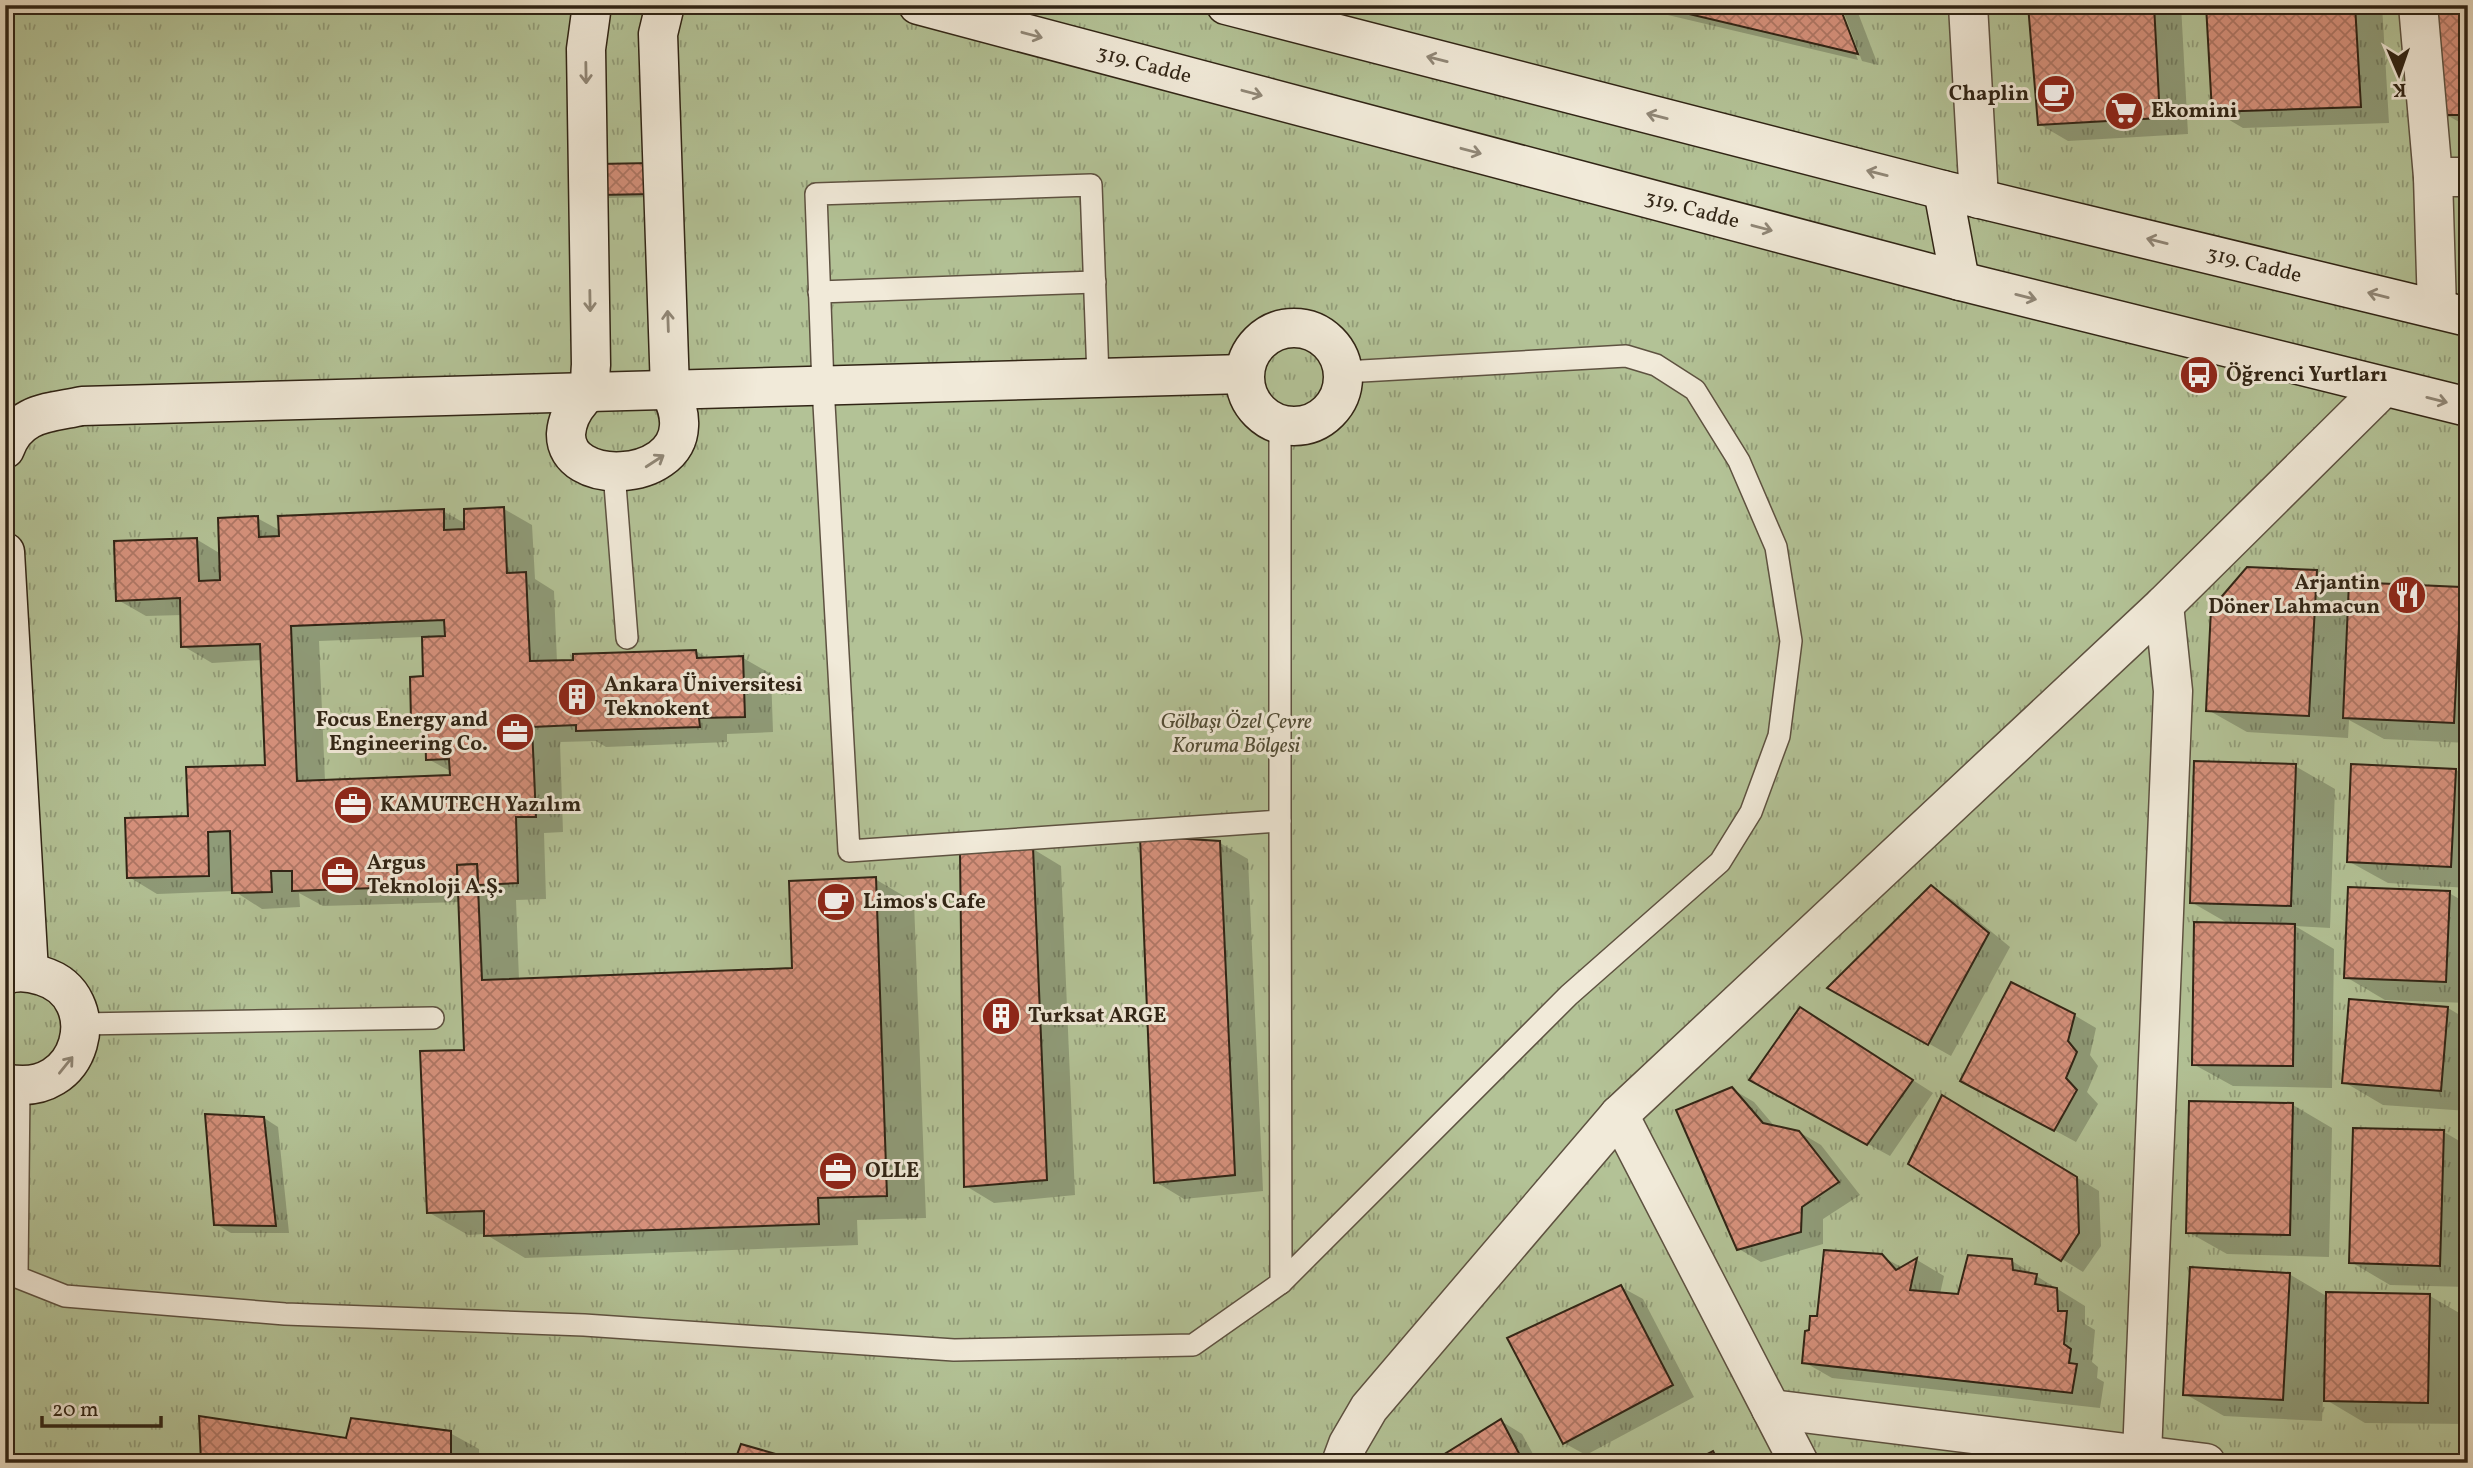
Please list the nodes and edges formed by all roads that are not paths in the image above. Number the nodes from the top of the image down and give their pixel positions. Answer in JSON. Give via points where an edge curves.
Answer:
{"nodes":[{"id":1,"x":592,"y":5,"type":"edge"},
{"id":2,"x":665,"y":5,"type":"edge"},
{"id":3,"x":918,"y":5,"type":"edge"},
{"id":4,"x":1226,"y":5,"type":"edge"},
{"id":5,"x":1968,"y":5,"type":"edge"},
{"id":6,"x":2417,"y":5,"type":"edge"},
{"id":7,"x":2450,"y":177,"type":"edge"},
{"id":8,"x":1961,"y":194,"type":"junction"},
{"id":9,"x":1960,"y":281,"type":"junction"},
{"id":10,"x":1095,"y":282,"type":"junction"},
{"id":11,"x":820,"y":292,"type":"junction"},
{"id":12,"x":2453,"y":313,"type":"edge"},
{"id":13,"x":1344,"y":372,"type":"junction"},
{"id":14,"x":1244,"y":374,"type":"junction"},
{"id":15,"x":1098,"y":377,"type":"junction"},
{"id":16,"x":823,"y":386,"type":"junction"},
{"id":17,"x":2384,"y":387,"type":"junction"},
{"id":18,"x":670,"y":390,"type":"junction"},
{"id":19,"x":589,"y":392,"type":"junction"},
{"id":20,"x":2468,"y":407,"type":"edge"},
{"id":21,"x":1280,"y":425,"type":"junction"},
{"id":22,"x":5,"y":449,"type":"edge"},
{"id":23,"x":614,"y":472,"type":"junction"},
{"id":24,"x":5,"y":552,"type":"edge"},
{"id":25,"x":2164,"y":605,"type":"junction"},
{"id":26,"x":627,"y":638,"type":"dead end"},
{"id":27,"x":1280,"y":821,"type":"junction"},
{"id":28,"x":17,"y":973,"type":"edge"},
{"id":29,"x":433,"y":1018,"type":"dead end"},
{"id":30,"x":81,"y":1024,"type":"junction"},
{"id":31,"x":12,"y":1085,"type":"edge"},
{"id":32,"x":1619,"y":1115,"type":"junction"},
{"id":33,"x":11,"y":1278,"type":"edge"},
{"id":34,"x":1281,"y":1283,"type":"junction"},
{"id":35,"x":1771,"y":1409,"type":"junction"},
{"id":36,"x":2142,"y":1455,"type":"junction"},
{"id":37,"x":1341,"y":1463,"type":"edge"},
{"id":38,"x":1799,"y":1463,"type":"edge"},
{"id":39,"x":2206,"y":1463,"type":"edge"}],
"edges":[{"from":1,"to":19,"type":"street","one_way":true,"via":[[586,49]]},
{"from":18,"to":2,"type":"street","one_way":true,"via":[[657,34]]},
{"from":3,"to":9,"type":"street","name":"319. Cadde","one_way":true},
{"from":8,"to":4,"type":"street","name":"319. Cadde","one_way":true},
{"from":5,"to":8,"type":"street"},
{"from":6,"to":7,"type":"street"},
{"from":7,"to":12,"type":"street"},
{"from":8,"to":9,"type":"street"},
{"from":12,"to":8,"type":"street","name":"319. Cadde","one_way":true},
{"from":9,"to":17,"type":"street","name":"319. Cadde","one_way":true},
{"from":10,"to":11,"type":"lane"},
{"from":10,"to":11,"type":"lane","via":[[1091,185],[816,194]]},
{"from":10,"to":15,"type":"lane"},
{"from":11,"to":16,"type":"lane"},
{"from":13,"to":14,"type":"street","via":[[1331,343],[1310,331],[1286,328],[1258,343]]},
{"from":13,"to":21,"type":"street","via":[[1337,403],[1326,415],[1304,425]]},
{"from":13,"to":34,"type":"lane","via":[[1626,356],[1656,365],[1695,390],[1739,461],[1776,547],[1791,641],[1779,736],[1751,812],[1720,862],[1569,995]]},
{"from":14,"to":15,"type":"street"},
{"from":14,"to":21,"type":"street","via":[[1253,406]]},
{"from":15,"to":16,"type":"street"},
{"from":16,"to":18,"type":"street"},
{"from":16,"to":27,"type":"lane","via":[[849,851]]},
{"from":17,"to":20,"type":"street","name":"319. Cadde","one_way":true},
{"from":17,"to":25,"type":"street"},
{"from":18,"to":19,"type":"street"},
{"from":23,"to":18,"type":"street","one_way":true,"via":[[649,467],[674,447],[680,428]]},
{"from":19,"to":22,"type":"street","via":[[82,406],[33,416],[10,434]]},
{"from":19,"to":23,"type":"street","via":[[571,410],[566,436],[572,453],[589,467]]},
{"from":21,"to":27,"type":"lane"},
{"from":23,"to":26,"type":"lane"},
{"from":24,"to":28,"type":"street"},
{"from":25,"to":32,"type":"street"},
{"from":25,"to":36,"type":"street","via":[[2174,691]]},
{"from":27,"to":34,"type":"lane"},
{"from":28,"to":30,"type":"street","via":[[48,978],[64,989],[76,1005]]},
{"from":29,"to":30,"type":"lane"},
{"from":31,"to":30,"type":"street","one_way":true,"via":[[39,1085],[57,1076],[71,1062]]},
{"from":31,"to":33,"type":"lane"},
{"from":32,"to":35,"type":"street"},
{"from":32,"to":37,"type":"street","via":[[1369,1408]]},
{"from":33,"to":34,"type":"lane","via":[[65,1296],[257,1311],[584,1325],[954,1350],[1193,1345]]},
{"from":35,"to":36,"type":"street"},
{"from":35,"to":38,"type":"street"},
{"from":36,"to":39,"type":"street"}]}
